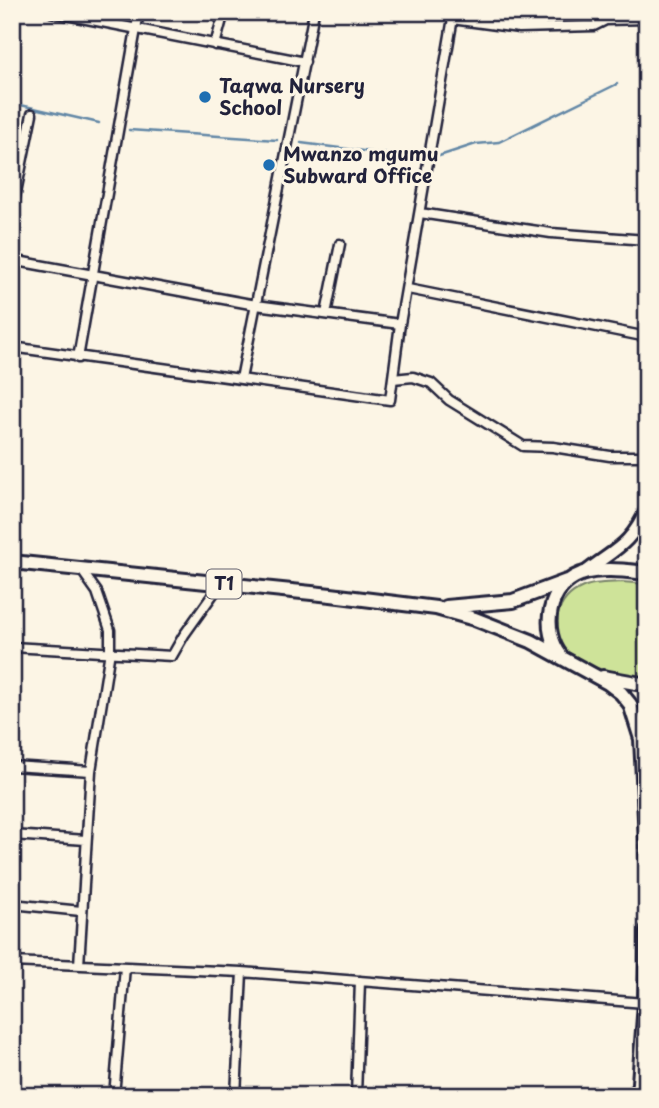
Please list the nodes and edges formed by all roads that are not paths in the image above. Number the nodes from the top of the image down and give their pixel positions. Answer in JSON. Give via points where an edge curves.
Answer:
{"nodes":[{"id":1,"x":51,"y":12,"type":"edge"},
{"id":2,"x":139,"y":12,"type":"edge"},
{"id":3,"x":224,"y":12,"type":"edge"},
{"id":4,"x":314,"y":12,"type":"edge"},
{"id":5,"x":453,"y":16,"type":"edge"},
{"id":6,"x":647,"y":19,"type":"edge"},
{"id":7,"x":135,"y":29,"type":"junction"},
{"id":8,"x":215,"y":45,"type":"junction"},
{"id":9,"x":305,"y":62,"type":"junction"},
{"id":10,"x":32,"y":114,"type":"dead end"},
{"id":11,"x":12,"y":212,"type":"edge"},
{"id":12,"x":420,"y":213,"type":"junction"},
{"id":13,"x":647,"y":240,"type":"edge"},
{"id":14,"x":340,"y":244,"type":"dead end"},
{"id":15,"x":12,"y":260,"type":"edge"},
{"id":16,"x":92,"y":273,"type":"junction"},
{"id":17,"x":408,"y":289,"type":"junction"},
{"id":18,"x":256,"y":304,"type":"junction"},
{"id":19,"x":326,"y":314,"type":"junction"},
{"id":20,"x":400,"y":324,"type":"junction"},
{"id":21,"x":647,"y":337,"type":"edge"},
{"id":22,"x":12,"y":347,"type":"edge"},
{"id":23,"x":78,"y":358,"type":"junction"},
{"id":24,"x":241,"y":379,"type":"junction"},
{"id":25,"x":393,"y":379,"type":"junction"},
{"id":26,"x":647,"y":456,"type":"edge"},
{"id":27,"x":647,"y":508,"type":"edge"},
{"id":28,"x":12,"y":562,"type":"edge"},
{"id":29,"x":79,"y":568,"type":"junction"},
{"id":30,"x":647,"y":573,"type":"edge"},
{"id":31,"x":579,"y":575,"type":"junction"},
{"id":32,"x":220,"y":583,"type":"junction"},
{"id":33,"x":436,"y":608,"type":"junction"},
{"id":34,"x":12,"y":647,"type":"edge"},
{"id":35,"x":110,"y":652,"type":"junction"},
{"id":36,"x":564,"y":659,"type":"junction"},
{"id":37,"x":583,"y":670,"type":"junction"},
{"id":38,"x":647,"y":685,"type":"edge"},
{"id":39,"x":12,"y":765,"type":"edge"},
{"id":40,"x":91,"y":771,"type":"junction"},
{"id":41,"x":12,"y":835,"type":"edge"},
{"id":42,"x":86,"y":841,"type":"junction"},
{"id":43,"x":647,"y":843,"type":"edge"},
{"id":44,"x":647,"y":858,"type":"edge"},
{"id":45,"x":12,"y":904,"type":"edge"},
{"id":46,"x":81,"y":911,"type":"junction"},
{"id":47,"x":647,"y":930,"type":"edge"},
{"id":48,"x":12,"y":962,"type":"edge"},
{"id":49,"x":79,"y":965,"type":"junction"},
{"id":50,"x":125,"y":967,"type":"junction"},
{"id":51,"x":242,"y":972,"type":"junction"},
{"id":52,"x":360,"y":981,"type":"junction"},
{"id":53,"x":645,"y":1003,"type":"edge"},
{"id":54,"x":644,"y":1039,"type":"edge"},
{"id":55,"x":114,"y":1096,"type":"edge"},
{"id":56,"x":236,"y":1096,"type":"edge"},
{"id":57,"x":356,"y":1096,"type":"edge"},
{"id":58,"x":638,"y":1096,"type":"edge"}],
"edges":[{"from":1,"to":7,"type":"street"},
{"from":2,"to":7,"type":"street"},
{"from":3,"to":8,"type":"street"},
{"from":4,"to":9,"type":"street"},
{"from":5,"to":6,"type":"street","via":[[519,28]]},
{"from":5,"to":12,"type":"street"},
{"from":7,"to":8,"type":"street"},
{"from":7,"to":16,"type":"street"},
{"from":8,"to":9,"type":"street"},
{"from":9,"to":18,"type":"street"},
{"from":10,"to":11,"type":"street"},
{"from":12,"to":13,"type":"street","via":[[551,233]]},
{"from":12,"to":17,"type":"street"},
{"from":14,"to":19,"type":"street"},
{"from":15,"to":16,"type":"street"},
{"from":16,"to":18,"type":"street"},
{"from":16,"to":23,"type":"street"},
{"from":17,"to":20,"type":"street"},
{"from":17,"to":21,"type":"street"},
{"from":18,"to":19,"type":"street"},
{"from":18,"to":24,"type":"street"},
{"from":19,"to":20,"type":"street"},
{"from":20,"to":25,"type":"street"},
{"from":22,"to":23,"type":"street"},
{"from":23,"to":24,"type":"street"},
{"from":24,"to":25,"type":"street","via":[[390,400]]},
{"from":25,"to":26,"type":"street","via":[[413,377],[431,383],[449,400],[523,446]]},
{"from":27,"to":31,"type":"main road","via":[[620,548]]},
{"from":28,"to":29,"type":"highway","number":"T1"},
{"from":29,"to":32,"type":"highway","number":"T1"},
{"from":29,"to":35,"type":"street","via":[[97,592],[110,630]]},
{"from":30,"to":31,"type":"highway","number":"T1"},
{"from":31,"to":33,"type":"highway","number":"T1","via":[[513,601]]},
{"from":31,"to":36,"type":"highway","via":[[556,595],[549,617],[553,642]]},
{"from":32,"to":33,"type":"highway","number":"T1"},
{"from":32,"to":35,"type":"street","via":[[172,656]]},
{"from":33,"to":36,"type":"highway","number":"T1","via":[[503,629]]},
{"from":34,"to":35,"type":"street"},
{"from":35,"to":40,"type":"street"},
{"from":36,"to":37,"type":"highway","number":"T1"},
{"from":37,"to":38,"type":"highway","number":"T1"},
{"from":37,"to":43,"type":"highway","via":[[621,693],[639,725]]},
{"from":39,"to":40,"type":"street"},
{"from":40,"to":42,"type":"street"},
{"from":41,"to":42,"type":"street"},
{"from":42,"to":46,"type":"street"},
{"from":43,"to":44,"type":"highway"},
{"from":45,"to":46,"type":"street"},
{"from":46,"to":49,"type":"street"},
{"from":47,"to":53,"type":"highway"},
{"from":48,"to":49,"type":"street"},
{"from":49,"to":50,"type":"street"},
{"from":50,"to":51,"type":"street"},
{"from":50,"to":55,"type":"street"},
{"from":51,"to":52,"type":"street"},
{"from":51,"to":56,"type":"street"},
{"from":52,"to":53,"type":"street"},
{"from":52,"to":57,"type":"street"},
{"from":53,"to":54,"type":"highway"},
{"from":54,"to":58,"type":"highway"}]}
